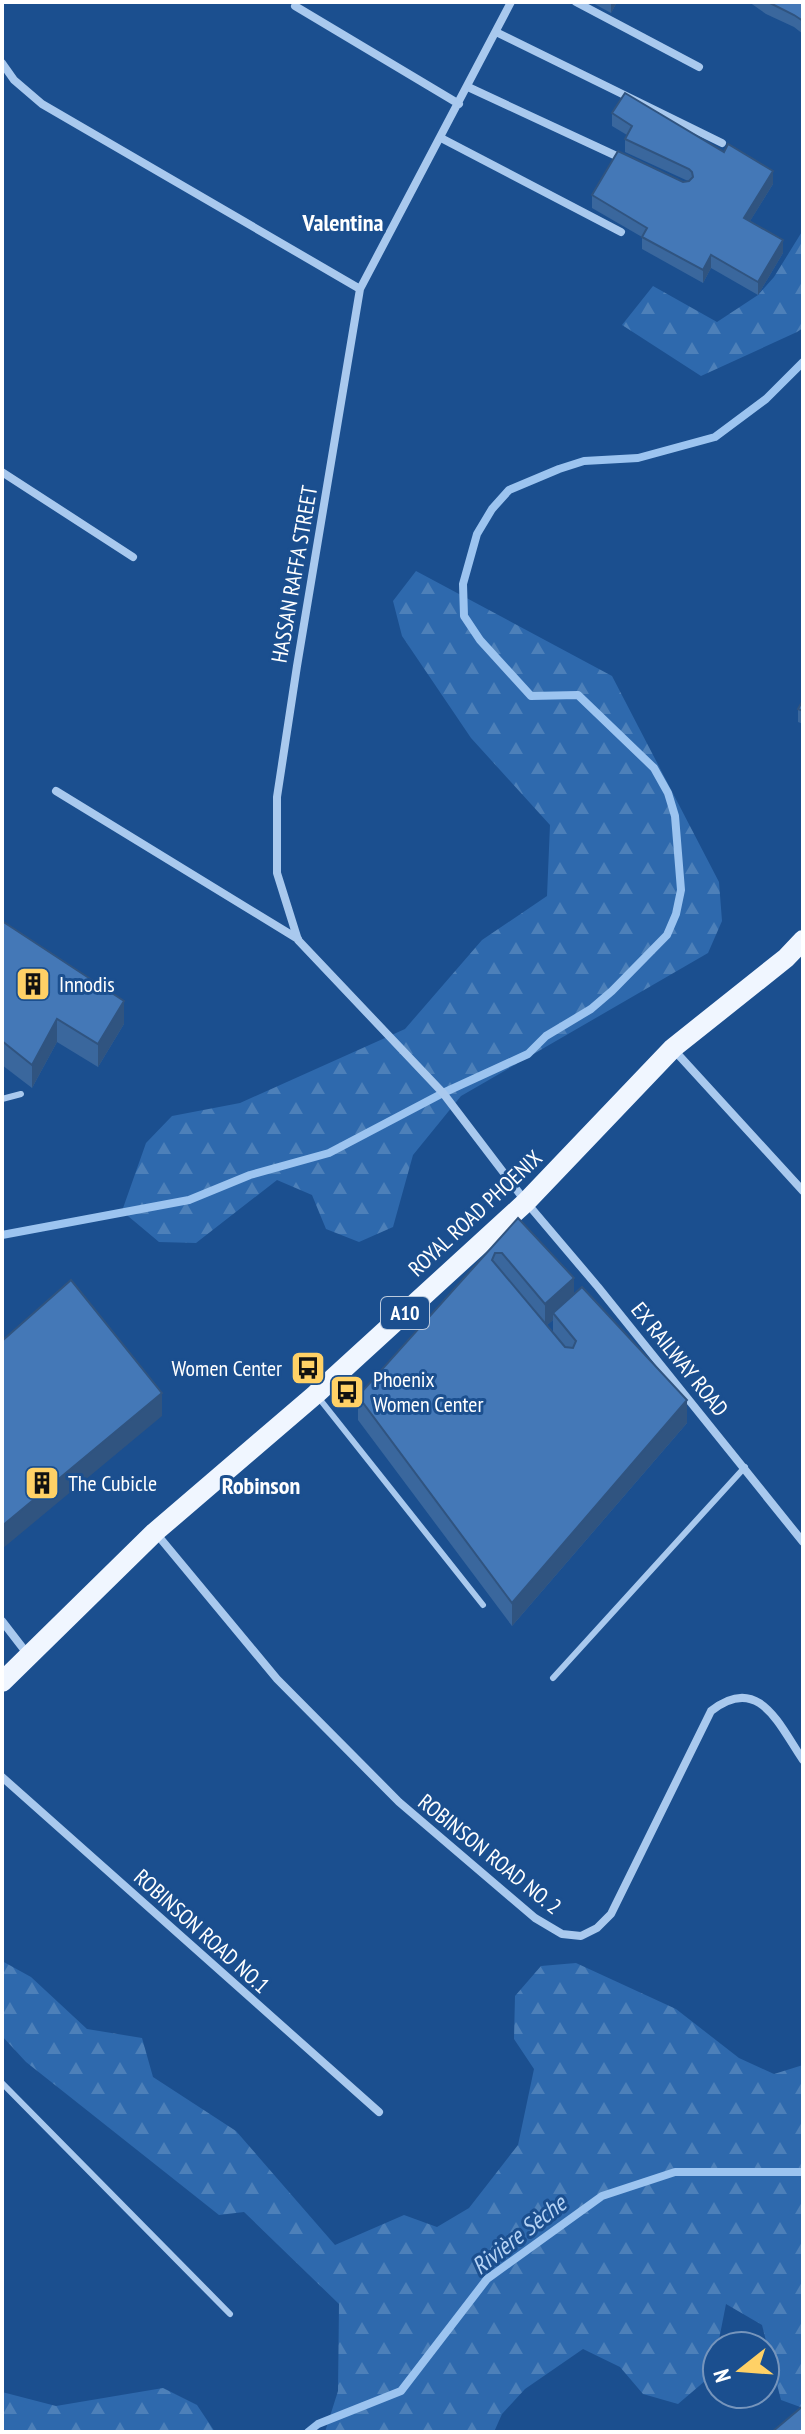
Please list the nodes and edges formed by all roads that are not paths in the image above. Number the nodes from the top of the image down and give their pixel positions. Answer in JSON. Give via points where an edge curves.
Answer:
{"nodes":[{"id":1,"x":511,"y":2,"type":"edge"},
{"id":2,"x":576,"y":2,"type":"edge"},
{"id":3,"x":295,"y":6,"type":"dead end"},
{"id":4,"x":496,"y":32,"type":"junction"},
{"id":5,"x":2,"y":63,"type":"edge"},
{"id":6,"x":699,"y":67,"type":"dead end"},
{"id":7,"x":468,"y":87,"type":"junction"},
{"id":8,"x":459,"y":104,"type":"junction"},
{"id":9,"x":441,"y":138,"type":"junction"},
{"id":10,"x":722,"y":143,"type":"dead end"},
{"id":11,"x":631,"y":163,"type":"edge"},
{"id":12,"x":621,"y":232,"type":"dead end"},
{"id":13,"x":360,"y":289,"type":"junction"},
{"id":14,"x":2,"y":472,"type":"edge"},
{"id":15,"x":133,"y":557,"type":"dead end"},
{"id":16,"x":56,"y":791,"type":"dead end"},
{"id":17,"x":298,"y":940,"type":"junction"},
{"id":18,"x":803,"y":940,"type":"edge"},
{"id":19,"x":673,"y":1048,"type":"junction"},
{"id":20,"x":21,"y":1094,"type":"dead end"},
{"id":21,"x":2,"y":1099,"type":"edge"},
{"id":22,"x":803,"y":1191,"type":"edge"},
{"id":23,"x":526,"y":1202,"type":"junction"},
{"id":24,"x":598,"y":1287,"type":"junction"},
{"id":25,"x":587,"y":1297,"type":"edge"},
{"id":26,"x":316,"y":1394,"type":"junction"},
{"id":27,"x":745,"y":1467,"type":"junction"},
{"id":28,"x":155,"y":1532,"type":"junction"},
{"id":29,"x":803,"y":1542,"type":"edge"},
{"id":30,"x":483,"y":1605,"type":"dead end"},
{"id":31,"x":2,"y":1621,"type":"edge"},
{"id":32,"x":29,"y":1657,"type":"junction"},
{"id":33,"x":553,"y":1678,"type":"dead end"},
{"id":34,"x":2,"y":1682,"type":"edge"},
{"id":35,"x":803,"y":1760,"type":"edge"},
{"id":36,"x":2,"y":1777,"type":"edge"},
{"id":37,"x":2,"y":2083,"type":"edge"},
{"id":38,"x":379,"y":2112,"type":"dead end"},
{"id":39,"x":230,"y":2314,"type":"dead end"}],
"edges":[{"from":1,"to":4,"type":"street","name":"HASSAN RAFFA STREET"},
{"from":2,"to":6,"type":"street"},
{"from":3,"to":8,"type":"street"},
{"from":4,"to":7,"type":"street","name":"HASSAN RAFFA STREET"},
{"from":4,"to":10,"type":"street"},
{"from":5,"to":13,"type":"street","via":[[42,104]]},
{"from":7,"to":8,"type":"street","name":"HASSAN RAFFA STREET"},
{"from":7,"to":11,"type":"street"},
{"from":8,"to":9,"type":"street","name":"HASSAN RAFFA STREET"},
{"from":9,"to":12,"type":"street"},
{"from":9,"to":13,"type":"street","name":"HASSAN RAFFA STREET"},
{"from":13,"to":17,"type":"street","name":"HASSAN RAFFA STREET","via":[[277,797],[277,873]]},
{"from":14,"to":15,"type":"street"},
{"from":16,"to":17,"type":"street"},
{"from":17,"to":23,"type":"street","name":"HASSAN RAFFA STREET","via":[[443,1093]]},
{"from":18,"to":19,"type":"main road","name":"ROYAL ROAD PHOENIX","number":"A10"},
{"from":19,"to":22,"type":"street"},
{"from":19,"to":23,"type":"main road","name":"ROYAL ROAD PHOENIX","number":"A10"},
{"from":20,"to":21,"type":"lane"},
{"from":23,"to":24,"type":"street","name":"EX RAILWAY ROAD"},
{"from":23,"to":26,"type":"main road","name":"ROYAL ROAD PHOENIX","number":"A10"},
{"from":24,"to":25,"type":"lane"},
{"from":24,"to":27,"type":"street","name":"EX RAILWAY ROAD"},
{"from":26,"to":28,"type":"main road","name":"ROYAL ROAD PHOENIX","number":"A10"},
{"from":26,"to":30,"type":"lane"},
{"from":27,"to":29,"type":"street","name":"EX RAILWAY ROAD"},
{"from":27,"to":33,"type":"lane"},
{"from":28,"to":32,"type":"main road","name":"ROYAL ROAD PHOENIX","number":"A10"},
{"from":28,"to":35,"type":"street","name":"ROBINSON ROAD NO. 2","via":[[277,1679],[399,1802],[535,1918],[562,1934],[581,1936],[611,1914],[711,1711],[724,1701],[740,1696],[767,1707]]},
{"from":31,"to":32,"type":"street"},
{"from":32,"to":34,"type":"main road","name":"ROYAL ROAD PHOENIX","number":"A10"},
{"from":36,"to":38,"type":"street","name":"ROBINSON ROAD NO.1"},
{"from":37,"to":39,"type":"lane"}]}
